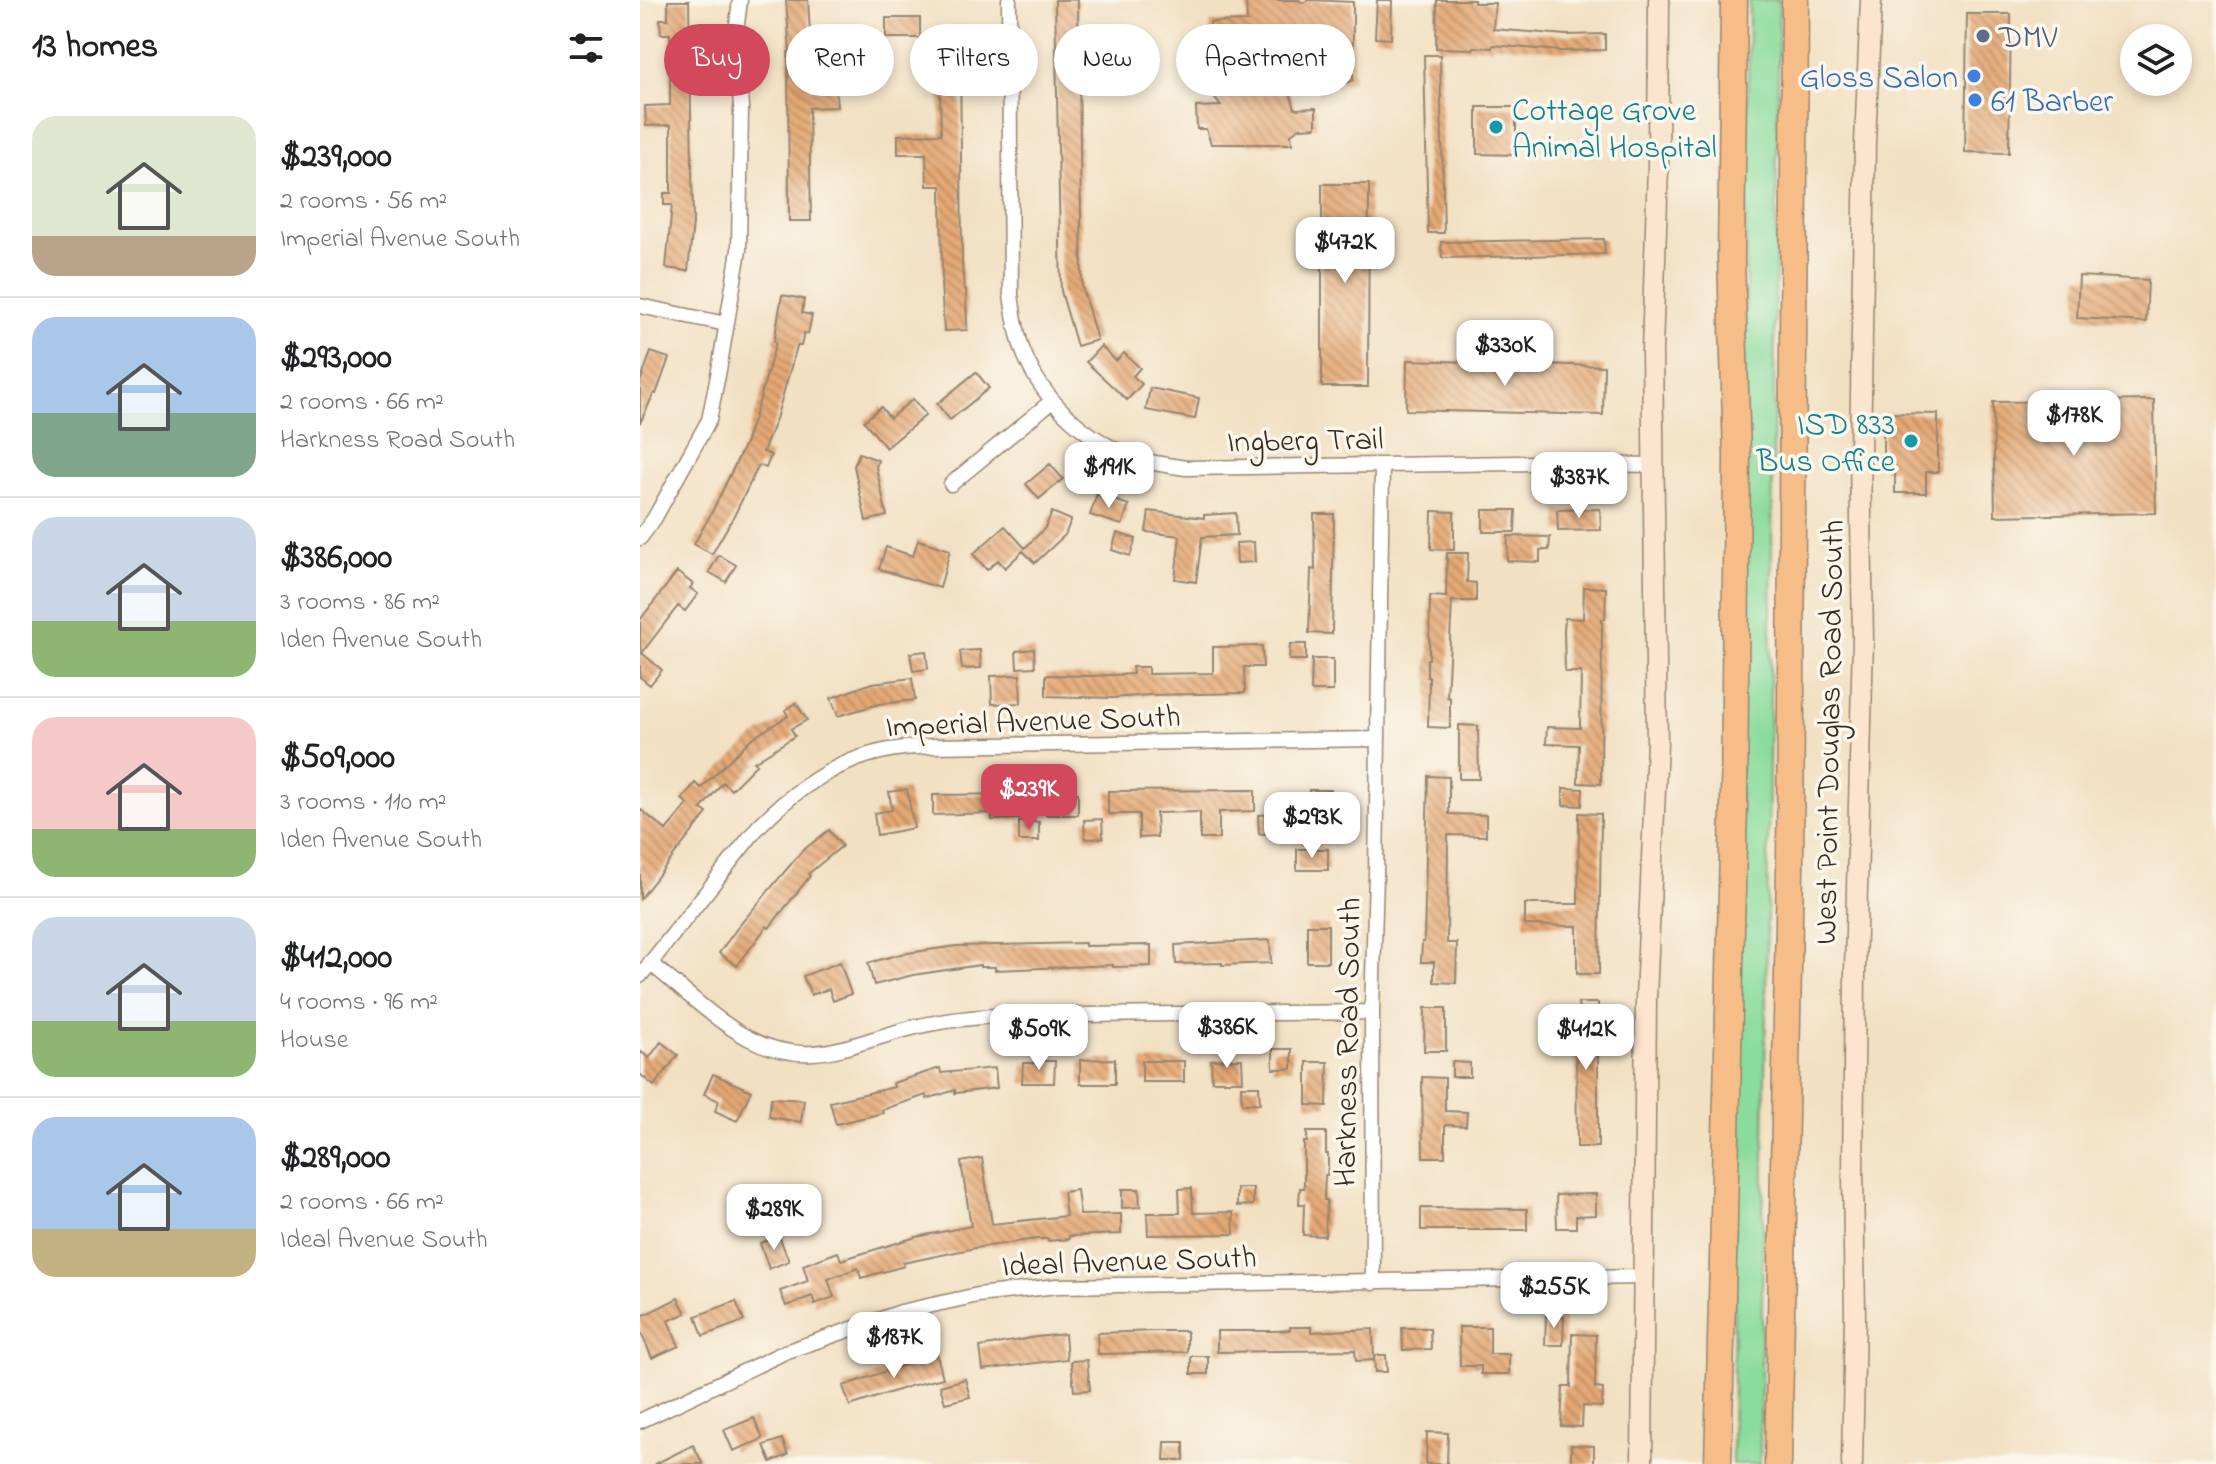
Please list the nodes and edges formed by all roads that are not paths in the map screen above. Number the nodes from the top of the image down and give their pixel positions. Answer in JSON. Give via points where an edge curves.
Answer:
{"nodes":[{"id":1,"x":740,"y":0,"type":"edge"},
{"id":2,"x":1009,"y":0,"type":"edge"},
{"id":3,"x":1659,"y":0,"type":"edge"},
{"id":4,"x":1734,"y":0,"type":"edge"},
{"id":5,"x":1795,"y":0,"type":"edge"},
{"id":6,"x":1871,"y":0,"type":"edge"},
{"id":7,"x":640,"y":306,"type":"edge"},
{"id":8,"x":726,"y":324,"type":"junction"},
{"id":9,"x":1052,"y":401,"type":"junction"},
{"id":10,"x":1653,"y":465,"type":"junction"},
{"id":11,"x":1382,"y":466,"type":"junction"},
{"id":12,"x":951,"y":484,"type":"dead end"},
{"id":13,"x":640,"y":538,"type":"edge"},
{"id":14,"x":1378,"y":739,"type":"junction"},
{"id":15,"x":650,"y":963,"type":"junction"},
{"id":16,"x":640,"y":976,"type":"edge"},
{"id":17,"x":1372,"y":1012,"type":"junction"},
{"id":18,"x":1644,"y":1277,"type":"junction"},
{"id":19,"x":1373,"y":1283,"type":"junction"},
{"id":20,"x":640,"y":1421,"type":"edge"},
{"id":21,"x":1642,"y":1464,"type":"edge"},
{"id":22,"x":1718,"y":1464,"type":"edge"},
{"id":23,"x":1778,"y":1464,"type":"edge"},
{"id":24,"x":1852,"y":1464,"type":"edge"}],
"edges":[{"from":1,"to":8,"type":"street","via":[[739,250]]},
{"from":2,"to":9,"type":"street","name":"Ingberg Trail","via":[[1011,295],[1024,354]]},
{"from":3,"to":10,"type":"street"},
{"from":4,"to":22,"type":"highway","via":[[1735,791]]},
{"from":5,"to":23,"type":"highway","via":[[1790,855]]},
{"from":6,"to":24,"type":"street","name":"West Point Douglas Road South","via":[[1860,425],[1863,638]]},
{"from":7,"to":8,"type":"street"},
{"from":8,"to":13,"type":"street","via":[[709,420]]},
{"from":9,"to":11,"type":"street","name":"Ingberg Trail","via":[[1095,437],[1156,464]]},
{"from":9,"to":12,"type":"street"},
{"from":10,"to":11,"type":"street","name":"Ingberg Trail"},
{"from":10,"to":18,"type":"street","via":[[1657,743],[1646,998]]},
{"from":11,"to":14,"type":"street","name":"Harkness Road South"},
{"from":14,"to":15,"type":"street","name":"Imperial Avenue South","via":[[933,746],[854,760],[777,808]]},
{"from":14,"to":17,"type":"street","name":"Harkness Road South"},
{"from":15,"to":16,"type":"street","name":"Imperial Avenue South"},
{"from":15,"to":17,"type":"street","via":[[729,1026],[792,1053],[840,1050],[910,1028],[994,1016]]},
{"from":17,"to":19,"type":"street","name":"Harkness Road South"},
{"from":18,"to":19,"type":"street","name":"Ideal Avenue South"},
{"from":18,"to":21,"type":"street"},
{"from":19,"to":20,"type":"street","name":"Ideal Avenue South","via":[[1057,1286],[978,1295],[901,1312],[785,1352]]}]}
